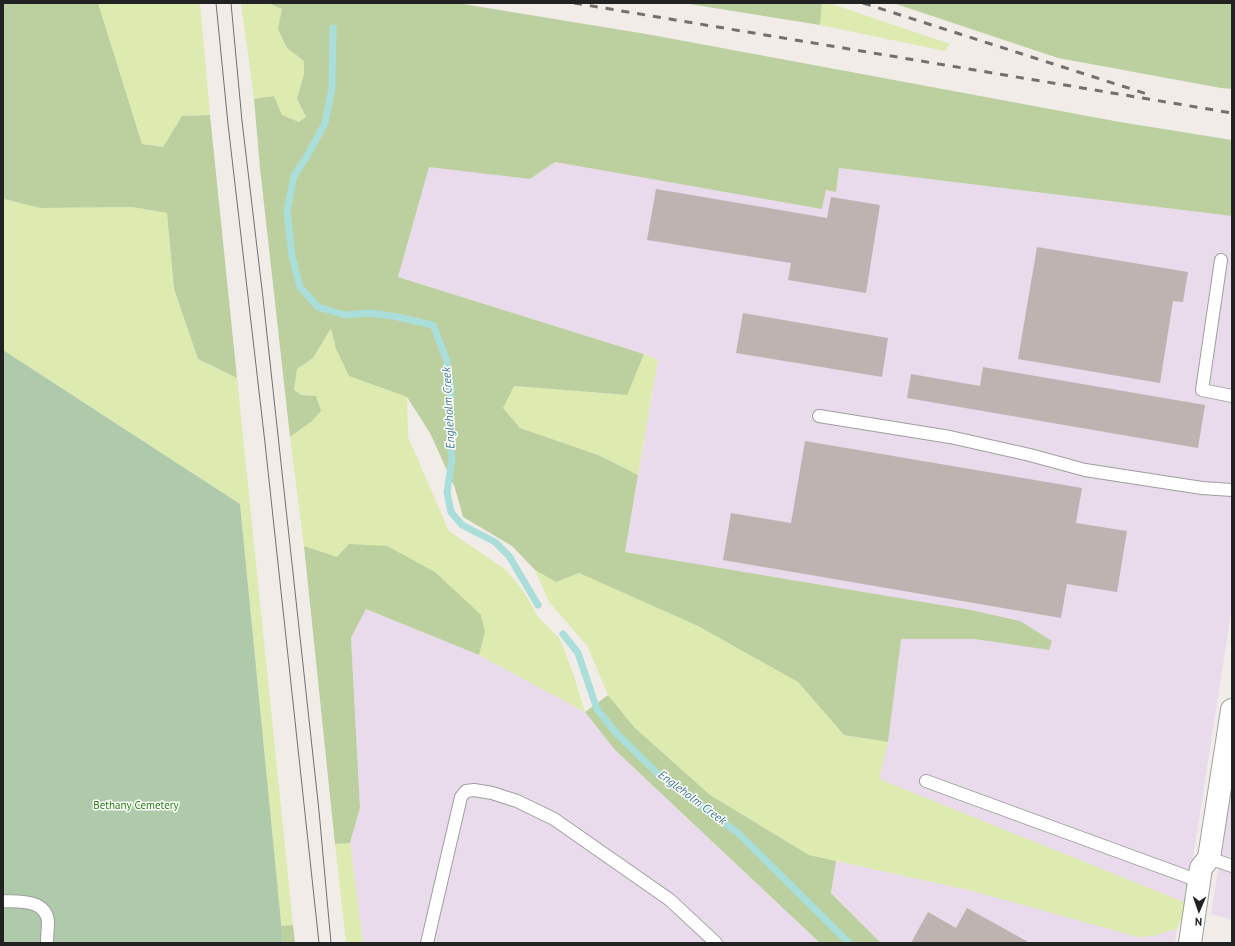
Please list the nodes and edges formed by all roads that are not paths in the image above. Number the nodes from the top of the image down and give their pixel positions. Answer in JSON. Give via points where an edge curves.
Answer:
{"nodes":[{"id":1,"x":1221,"y":260,"type":"dead end"},
{"id":2,"x":1232,"y":396,"type":"edge"},
{"id":3,"x":819,"y":416,"type":"dead end"},
{"id":4,"x":1232,"y":490,"type":"edge"},
{"id":5,"x":1232,"y":710,"type":"edge"},
{"id":6,"x":926,"y":781,"type":"dead end"},
{"id":7,"x":1209,"y":858,"type":"junction"},
{"id":8,"x":1232,"y":866,"type":"edge"},
{"id":9,"x":1200,"y":881,"type":"junction"},
{"id":10,"x":3,"y":901,"type":"edge"},
{"id":11,"x":47,"y":943,"type":"edge"},
{"id":12,"x":427,"y":943,"type":"edge"},
{"id":13,"x":716,"y":943,"type":"edge"},
{"id":14,"x":1190,"y":943,"type":"edge"}],
"edges":[{"from":1,"to":2,"type":"lane","via":[[1202,390]]},
{"from":3,"to":4,"type":"lane","via":[[950,437],[1085,470],[1202,488]]},
{"from":5,"to":7,"type":"street"},
{"from":6,"to":9,"type":"lane"},
{"from":7,"to":8,"type":"lane"},
{"from":7,"to":9,"type":"street","via":[[1201,868]]},
{"from":9,"to":14,"type":"street"},
{"from":10,"to":11,"type":"lane","via":[[32,902],[43,909],[48,919]]},
{"from":12,"to":13,"type":"lane","via":[[461,797],[466,791],[474,790],[517,801],[554,819],[670,900]]}]}
